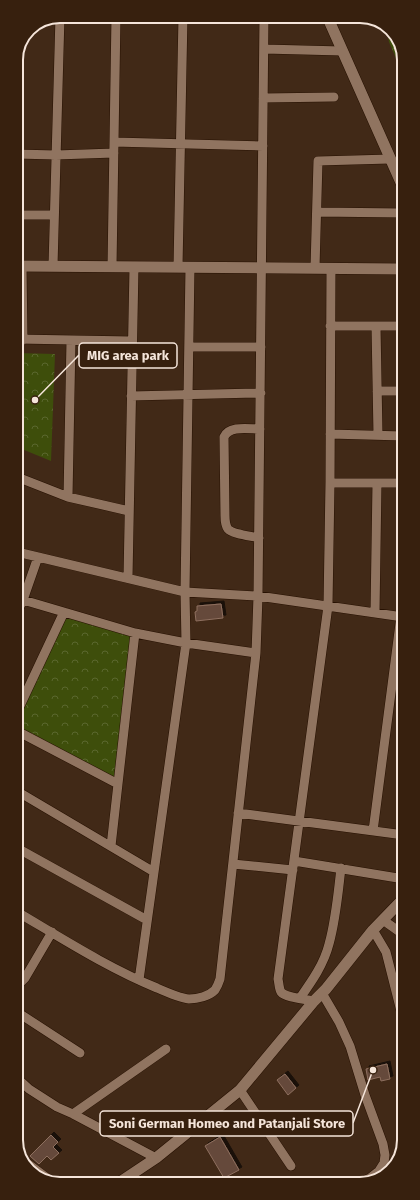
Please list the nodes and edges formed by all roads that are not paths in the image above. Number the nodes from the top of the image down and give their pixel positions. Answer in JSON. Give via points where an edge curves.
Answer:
{"nodes":[{"id":1,"x":60,"y":23,"type":"edge"},
{"id":2,"x":116,"y":23,"type":"edge"},
{"id":3,"x":182,"y":23,"type":"edge"},
{"id":4,"x":264,"y":23,"type":"edge"},
{"id":5,"x":330,"y":23,"type":"edge"},
{"id":6,"x":264,"y":49,"type":"junction"},
{"id":7,"x":342,"y":51,"type":"junction"},
{"id":8,"x":334,"y":97,"type":"dead end"},
{"id":9,"x":263,"y":98,"type":"junction"},
{"id":10,"x":114,"y":142,"type":"junction"},
{"id":11,"x":181,"y":144,"type":"junction"},
{"id":12,"x":263,"y":146,"type":"junction"},
{"id":13,"x":114,"y":153,"type":"junction"},
{"id":14,"x":23,"y":154,"type":"edge"},
{"id":15,"x":56,"y":155,"type":"junction"},
{"id":16,"x":390,"y":159,"type":"junction"},
{"id":17,"x":397,"y":174,"type":"edge"},
{"id":18,"x":316,"y":212,"type":"junction"},
{"id":19,"x":397,"y":213,"type":"edge"},
{"id":20,"x":23,"y":215,"type":"edge"},
{"id":21,"x":54,"y":215,"type":"junction"},
{"id":22,"x":23,"y":266,"type":"edge"},
{"id":23,"x":53,"y":266,"type":"junction"},
{"id":24,"x":112,"y":267,"type":"junction"},
{"id":25,"x":134,"y":267,"type":"junction"},
{"id":26,"x":184,"y":267,"type":"junction"},
{"id":27,"x":262,"y":268,"type":"junction"},
{"id":28,"x":315,"y":268,"type":"junction"},
{"id":29,"x":331,"y":268,"type":"junction"},
{"id":30,"x":397,"y":269,"type":"edge"},
{"id":31,"x":330,"y":326,"type":"junction"},
{"id":32,"x":376,"y":326,"type":"junction"},
{"id":33,"x":397,"y":326,"type":"edge"},
{"id":34,"x":23,"y":340,"type":"edge"},
{"id":35,"x":71,"y":340,"type":"junction"},
{"id":36,"x":132,"y":341,"type":"junction"},
{"id":37,"x":261,"y":347,"type":"junction"},
{"id":38,"x":189,"y":348,"type":"junction"},
{"id":39,"x":377,"y":391,"type":"junction"},
{"id":40,"x":397,"y":391,"type":"edge"},
{"id":41,"x":260,"y":393,"type":"junction"},
{"id":42,"x":188,"y":395,"type":"junction"},
{"id":43,"x":131,"y":396,"type":"junction"},
{"id":44,"x":260,"y":429,"type":"junction"},
{"id":45,"x":330,"y":434,"type":"junction"},
{"id":46,"x":378,"y":435,"type":"junction"},
{"id":47,"x":397,"y":436,"type":"edge"},
{"id":48,"x":23,"y":479,"type":"edge"},
{"id":49,"x":397,"y":482,"type":"edge"},
{"id":50,"x":330,"y":483,"type":"junction"},
{"id":51,"x":377,"y":483,"type":"junction"},
{"id":52,"x":68,"y":497,"type":"junction"},
{"id":53,"x":129,"y":511,"type":"junction"},
{"id":54,"x":259,"y":538,"type":"junction"},
{"id":55,"x":23,"y":553,"type":"edge"},
{"id":56,"x":38,"y":557,"type":"junction"},
{"id":57,"x":128,"y":578,"type":"junction"},
{"id":58,"x":185,"y":592,"type":"junction"},
{"id":59,"x":258,"y":596,"type":"junction"},
{"id":60,"x":23,"y":600,"type":"joint"},
{"id":61,"x":328,"y":606,"type":"junction"},
{"id":62,"x":64,"y":612,"type":"junction"},
{"id":63,"x":375,"y":613,"type":"junction"},
{"id":64,"x":397,"y":616,"type":"edge"},
{"id":65,"x":135,"y":633,"type":"junction"},
{"id":66,"x":186,"y":643,"type":"junction"},
{"id":67,"x":256,"y":653,"type":"junction"},
{"id":68,"x":397,"y":654,"type":"edge"},
{"id":69,"x":23,"y":699,"type":"edge"},
{"id":70,"x":23,"y":734,"type":"edge"},
{"id":71,"x":118,"y":784,"type":"junction"},
{"id":72,"x":23,"y":795,"type":"edge"},
{"id":73,"x":238,"y":812,"type":"junction"},
{"id":74,"x":300,"y":821,"type":"junction"},
{"id":75,"x":373,"y":831,"type":"junction"},
{"id":76,"x":397,"y":834,"type":"edge"},
{"id":77,"x":111,"y":846,"type":"junction"},
{"id":78,"x":23,"y":851,"type":"edge"},
{"id":79,"x":233,"y":864,"type":"junction"},
{"id":80,"x":294,"y":866,"type":"junction"},
{"id":81,"x":341,"y":868,"type":"junction"},
{"id":82,"x":154,"y":872,"type":"junction"},
{"id":83,"x":397,"y":878,"type":"edge"},
{"id":84,"x":397,"y":905,"type":"edge"},
{"id":85,"x":23,"y":915,"type":"edge"},
{"id":86,"x":147,"y":920,"type":"junction"},
{"id":87,"x":383,"y":920,"type":"junction"},
{"id":88,"x":373,"y":930,"type":"junction"},
{"id":89,"x":397,"y":930,"type":"edge"},
{"id":90,"x":52,"y":932,"type":"junction"},
{"id":91,"x":23,"y":980,"type":"edge"},
{"id":92,"x":139,"y":980,"type":"junction"},
{"id":93,"x":322,"y":993,"type":"junction"},
{"id":94,"x":397,"y":995,"type":"edge"},
{"id":95,"x":300,"y":998,"type":"junction"},
{"id":96,"x":314,"y":1001,"type":"junction"},
{"id":97,"x":23,"y":1016,"type":"edge"},
{"id":98,"x":166,"y":1049,"type":"dead end"},
{"id":99,"x":80,"y":1053,"type":"dead end"},
{"id":100,"x":23,"y":1084,"type":"edge"},
{"id":101,"x":240,"y":1090,"type":"junction"},
{"id":102,"x":73,"y":1114,"type":"junction"},
{"id":103,"x":156,"y":1158,"type":"junction"},
{"id":104,"x":291,"y":1166,"type":"dead end"},
{"id":105,"x":377,"y":1172,"type":"edge"},
{"id":106,"x":128,"y":1177,"type":"edge"}],
"edges":[{"from":1,"to":15,"type":"street"},
{"from":2,"to":10,"type":"street"},
{"from":3,"to":11,"type":"street"},
{"from":4,"to":6,"type":"street"},
{"from":5,"to":7,"type":"street"},
{"from":6,"to":7,"type":"street"},
{"from":6,"to":9,"type":"street"},
{"from":7,"to":16,"type":"street"},
{"from":8,"to":9,"type":"street"},
{"from":9,"to":12,"type":"street"},
{"from":10,"to":11,"type":"street"},
{"from":10,"to":13,"type":"street"},
{"from":11,"to":12,"type":"street"},
{"from":11,"to":26,"type":"street"},
{"from":12,"to":27,"type":"street"},
{"from":13,"to":15,"type":"street"},
{"from":13,"to":24,"type":"street"},
{"from":14,"to":15,"type":"street"},
{"from":15,"to":21,"type":"street"},
{"from":16,"to":17,"type":"street"},
{"from":16,"to":18,"type":"street","via":[[318,161]]},
{"from":18,"to":19,"type":"street"},
{"from":18,"to":28,"type":"street"},
{"from":20,"to":21,"type":"street"},
{"from":21,"to":23,"type":"street"},
{"from":22,"to":23,"type":"street"},
{"from":23,"to":24,"type":"street"},
{"from":24,"to":25,"type":"street"},
{"from":25,"to":26,"type":"street"},
{"from":25,"to":36,"type":"street"},
{"from":26,"to":27,"type":"street"},
{"from":26,"to":38,"type":"street"},
{"from":27,"to":28,"type":"street"},
{"from":27,"to":37,"type":"street"},
{"from":28,"to":29,"type":"street"},
{"from":29,"to":30,"type":"street"},
{"from":29,"to":31,"type":"street"},
{"from":31,"to":32,"type":"street"},
{"from":31,"to":45,"type":"street"},
{"from":32,"to":33,"type":"street"},
{"from":32,"to":39,"type":"street"},
{"from":34,"to":35,"type":"street"},
{"from":35,"to":36,"type":"street"},
{"from":35,"to":52,"type":"street"},
{"from":36,"to":43,"type":"street"},
{"from":37,"to":38,"type":"street"},
{"from":37,"to":41,"type":"street"},
{"from":38,"to":42,"type":"street"},
{"from":39,"to":40,"type":"street"},
{"from":39,"to":46,"type":"street"},
{"from":41,"to":42,"type":"street"},
{"from":41,"to":44,"type":"street"},
{"from":42,"to":43,"type":"street"},
{"from":42,"to":58,"type":"street"},
{"from":43,"to":53,"type":"street"},
{"from":44,"to":54,"type":"street"},
{"from":44,"to":54,"type":"street","via":[[233,429],[224,437],[226,527],[233,532]]},
{"from":45,"to":46,"type":"street"},
{"from":45,"to":50,"type":"street"},
{"from":46,"to":47,"type":"street"},
{"from":48,"to":52,"type":"street"},
{"from":49,"to":51,"type":"street"},
{"from":50,"to":51,"type":"street"},
{"from":50,"to":61,"type":"street"},
{"from":51,"to":63,"type":"street"},
{"from":52,"to":53,"type":"street"},
{"from":53,"to":57,"type":"street"},
{"from":54,"to":59,"type":"street"},
{"from":55,"to":56,"type":"street"},
{"from":56,"to":57,"type":"street"},
{"from":56,"to":60,"type":"street"},
{"from":57,"to":58,"type":"street"},
{"from":58,"to":59,"type":"street"},
{"from":58,"to":66,"type":"street"},
{"from":59,"to":61,"type":"street"},
{"from":59,"to":67,"type":"street"},
{"from":60,"to":62,"type":"street"},
{"from":61,"to":63,"type":"street"},
{"from":61,"to":74,"type":"street"},
{"from":62,"to":65,"type":"street"},
{"from":62,"to":69,"type":"street"},
{"from":63,"to":64,"type":"street"},
{"from":65,"to":66,"type":"street"},
{"from":65,"to":71,"type":"street"},
{"from":66,"to":67,"type":"street"},
{"from":66,"to":82,"type":"street"},
{"from":67,"to":73,"type":"street"},
{"from":68,"to":75,"type":"street"},
{"from":70,"to":71,"type":"street"},
{"from":71,"to":77,"type":"street"},
{"from":72,"to":77,"type":"street"},
{"from":73,"to":74,"type":"street"},
{"from":73,"to":79,"type":"street"},
{"from":74,"to":75,"type":"street"},
{"from":74,"to":80,"type":"street"},
{"from":75,"to":76,"type":"street"},
{"from":77,"to":82,"type":"street"},
{"from":78,"to":86,"type":"street"},
{"from":79,"to":80,"type":"street"},
{"from":79,"to":92,"type":"street","via":[[220,979],[216,989],[199,998],[188,999]]},
{"from":80,"to":81,"type":"street"},
{"from":80,"to":95,"type":"street","via":[[278,979],[282,992],[289,997]]},
{"from":81,"to":83,"type":"street"},
{"from":81,"to":95,"type":"street","via":[[334,926],[329,945],[318,971]]},
{"from":82,"to":86,"type":"street"},
{"from":84,"to":87,"type":"street"},
{"from":85,"to":90,"type":"street"},
{"from":86,"to":92,"type":"street"},
{"from":87,"to":88,"type":"street"},
{"from":87,"to":89,"type":"street"},
{"from":88,"to":93,"type":"street"},
{"from":88,"to":94,"type":"street","via":[[386,952]]},
{"from":90,"to":91,"type":"street"},
{"from":90,"to":92,"type":"street"},
{"from":93,"to":96,"type":"street"},
{"from":93,"to":105,"type":"street","via":[[350,1046],[383,1144],[384,1162]]},
{"from":95,"to":96,"type":"street"},
{"from":96,"to":101,"type":"street"},
{"from":97,"to":99,"type":"street"},
{"from":98,"to":102,"type":"street"},
{"from":100,"to":102,"type":"street","via":[[57,1107]]},
{"from":101,"to":103,"type":"street"},
{"from":101,"to":104,"type":"street"},
{"from":102,"to":103,"type":"street"},
{"from":103,"to":106,"type":"street"}]}
